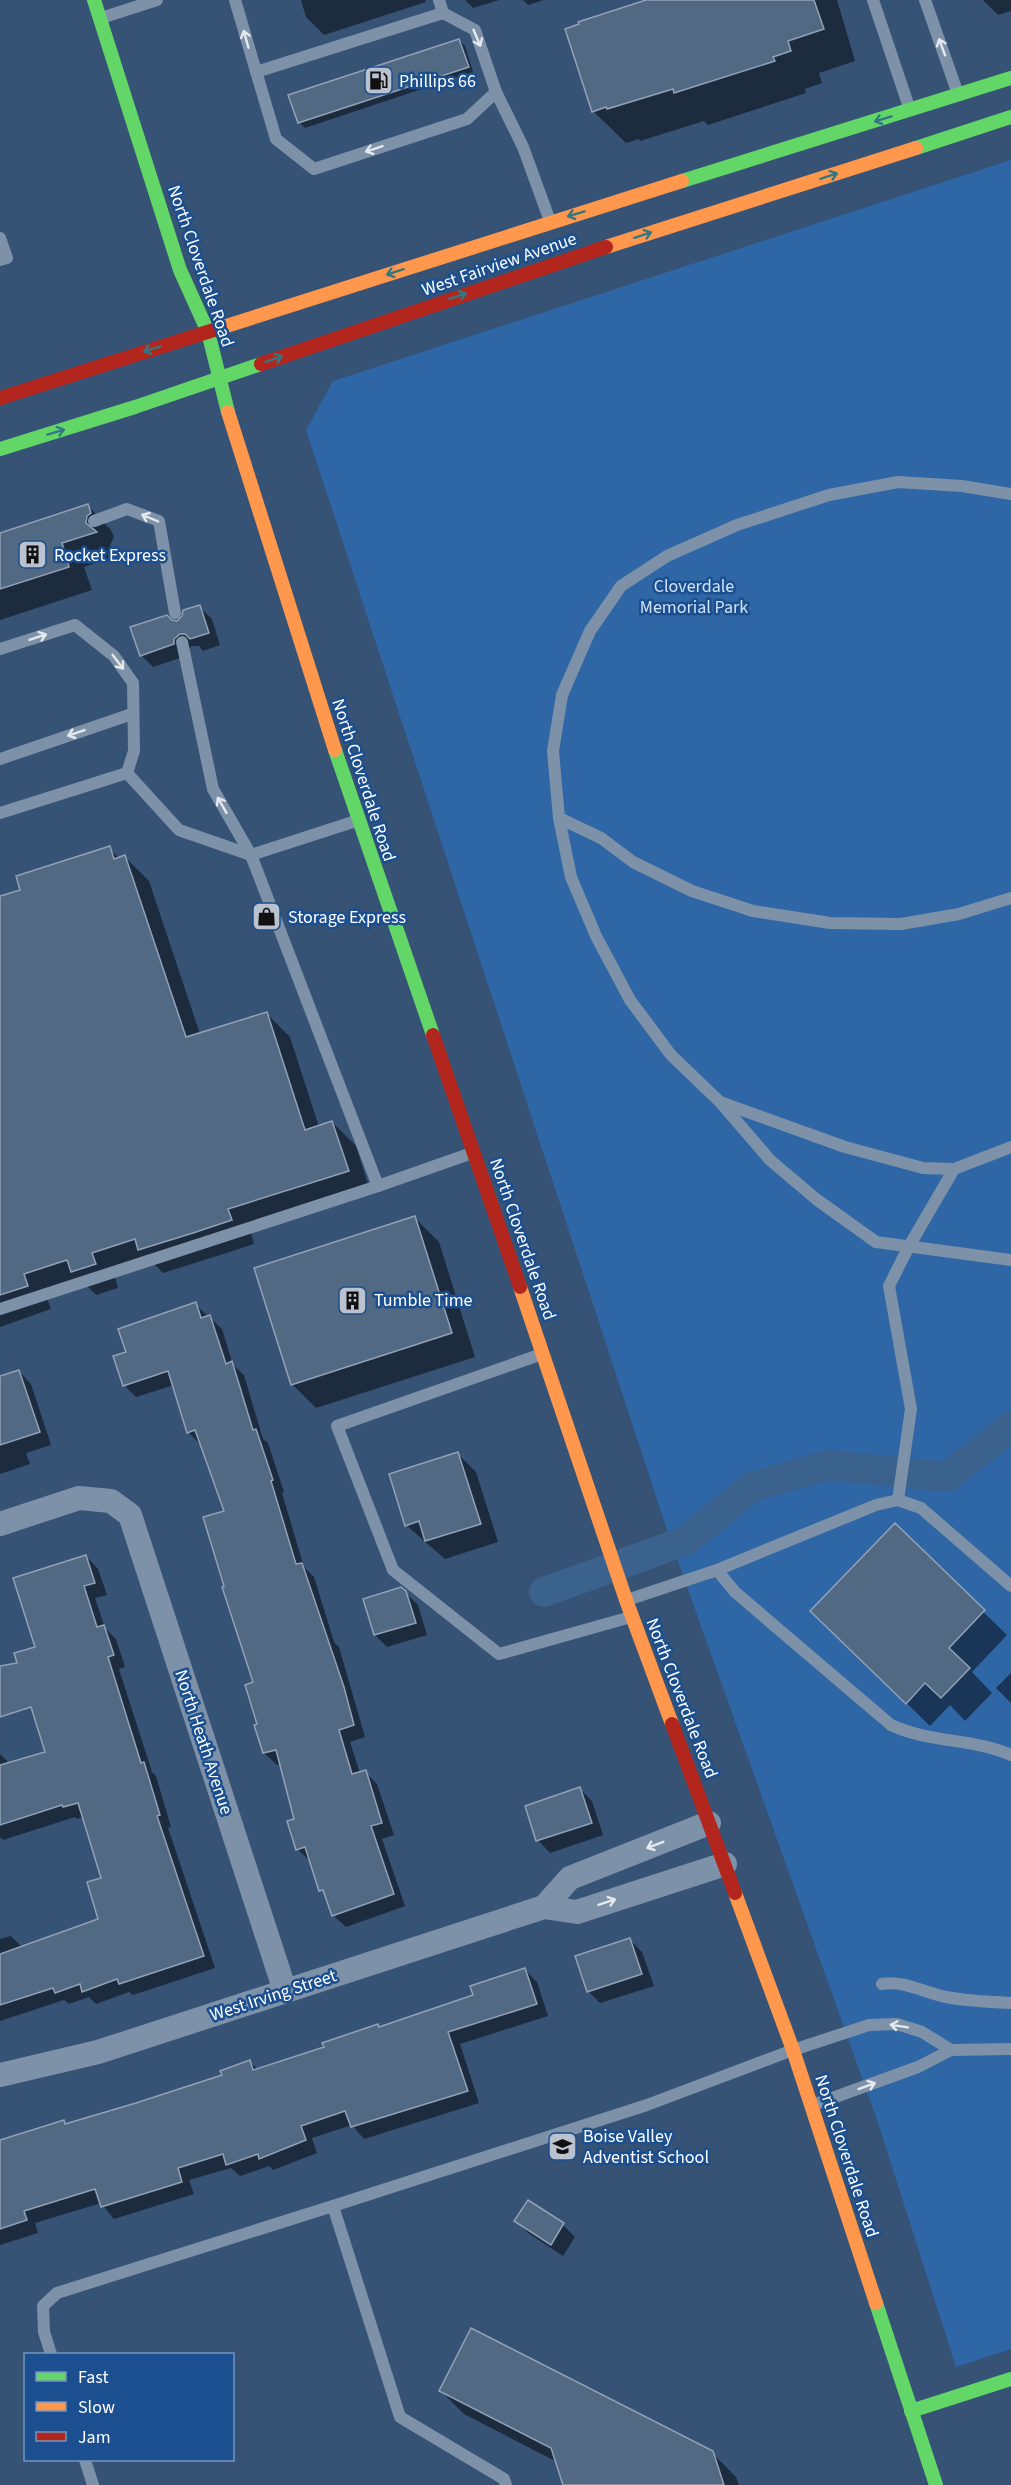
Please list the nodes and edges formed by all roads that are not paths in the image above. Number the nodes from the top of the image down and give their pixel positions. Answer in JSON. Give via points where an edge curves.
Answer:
{"nodes":[{"id":1,"x":94,"y":0,"type":"edge"},
{"id":2,"x":157,"y":0,"type":"edge"},
{"id":3,"x":235,"y":0,"type":"edge"},
{"id":4,"x":439,"y":0,"type":"edge"},
{"id":5,"x":873,"y":0,"type":"edge"},
{"id":6,"x":925,"y":0,"type":"edge"},
{"id":7,"x":443,"y":13,"type":"junction"},
{"id":8,"x":100,"y":18,"type":"junction"},
{"id":9,"x":256,"y":72,"type":"junction"},
{"id":10,"x":1011,"y":78,"type":"edge"},
{"id":11,"x":496,"y":92,"type":"junction"},
{"id":12,"x":959,"y":95,"type":"junction"},
{"id":13,"x":910,"y":111,"type":"junction"},
{"id":14,"x":1011,"y":117,"type":"edge"},
{"id":15,"x":550,"y":222,"type":"junction"},
{"id":16,"x":0,"y":238,"type":"edge"},
{"id":17,"x":0,"y":260,"type":"edge"},
{"id":18,"x":208,"y":332,"type":"junction"},
{"id":19,"x":218,"y":378,"type":"junction"},
{"id":20,"x":0,"y":398,"type":"edge"},
{"id":21,"x":0,"y":449,"type":"edge"},
{"id":22,"x":1011,"y":494,"type":"edge"},
{"id":23,"x":94,"y":521,"type":"dead end"},
{"id":24,"x":175,"y":613,"type":"dead end"},
{"id":25,"x":182,"y":642,"type":"dead end"},
{"id":26,"x":0,"y":650,"type":"edge"},
{"id":27,"x":132,"y":714,"type":"junction"},
{"id":28,"x":0,"y":759,"type":"edge"},
{"id":29,"x":127,"y":773,"type":"junction"},
{"id":30,"x":0,"y":813,"type":"edge"},
{"id":31,"x":559,"y":818,"type":"junction"},
{"id":32,"x":357,"y":820,"type":"junction"},
{"id":33,"x":252,"y":855,"type":"junction"},
{"id":34,"x":1011,"y":898,"type":"edge"},
{"id":35,"x":720,"y":1102,"type":"junction"},
{"id":36,"x":1011,"y":1147,"type":"edge"},
{"id":37,"x":474,"y":1152,"type":"junction"},
{"id":38,"x":954,"y":1169,"type":"junction"},
{"id":39,"x":378,"y":1186,"type":"junction"},
{"id":40,"x":908,"y":1248,"type":"junction"},
{"id":41,"x":1011,"y":1260,"type":"edge"},
{"id":42,"x":0,"y":1309,"type":"edge"},
{"id":43,"x":543,"y":1353,"type":"junction"},
{"id":44,"x":898,"y":1500,"type":"junction"},
{"id":45,"x":0,"y":1524,"type":"edge"},
{"id":46,"x":717,"y":1570,"type":"junction"},
{"id":47,"x":1011,"y":1587,"type":"edge"},
{"id":48,"x":626,"y":1600,"type":"junction"},
{"id":49,"x":632,"y":1617,"type":"junction"},
{"id":50,"x":1011,"y":1755,"type":"edge"},
{"id":51,"x":709,"y":1823,"type":"junction"},
{"id":52,"x":725,"y":1864,"type":"junction"},
{"id":53,"x":544,"y":1907,"type":"junction"},
{"id":54,"x":882,"y":1984,"type":"dead end"},
{"id":55,"x":285,"y":1991,"type":"junction"},
{"id":56,"x":1011,"y":2003,"type":"edge"},
{"id":57,"x":1011,"y":2049,"type":"edge"},
{"id":58,"x":793,"y":2050,"type":"junction"},
{"id":59,"x":951,"y":2050,"type":"junction"},
{"id":60,"x":0,"y":2075,"type":"edge"},
{"id":61,"x":812,"y":2106,"type":"junction"},
{"id":62,"x":333,"y":2206,"type":"junction"},
{"id":63,"x":50,"y":2353,"type":"edge"},
{"id":64,"x":1011,"y":2379,"type":"edge"},
{"id":65,"x":911,"y":2412,"type":"junction"},
{"id":66,"x":85,"y":2461,"type":"edge"},
{"id":67,"x":93,"y":2485,"type":"edge"},
{"id":68,"x":506,"y":2485,"type":"edge"},
{"id":69,"x":936,"y":2485,"type":"edge"}],
"edges":[{"from":1,"to":8,"type":"main road","name":"North Cloverdale Road"},
{"from":2,"to":8,"type":"lane"},
{"from":9,"to":3,"type":"lane","one_way":true},
{"from":4,"to":7,"type":"lane"},
{"from":5,"to":13,"type":"lane"},
{"from":12,"to":6,"type":"lane","one_way":true},
{"from":7,"to":9,"type":"lane"},
{"from":7,"to":11,"type":"lane","one_way":true,"via":[[475,30]]},
{"from":8,"to":18,"type":"main road","name":"North Cloverdale Road","via":[[180,270]]},
{"from":11,"to":9,"type":"lane","one_way":true,"via":[[467,119],[314,169],[276,138]]},
{"from":10,"to":12,"type":"main road","name":"West Fairview Avenue"},
{"from":11,"to":15,"type":"lane","via":[[523,147]]},
{"from":12,"to":13,"type":"main road","name":"West Fairview Avenue"},
{"from":13,"to":15,"type":"main road","name":"West Fairview Avenue","one_way":true},
{"from":19,"to":14,"type":"main road","name":"West Fairview Avenue","one_way":true,"via":[[548,266]]},
{"from":15,"to":18,"type":"main road","name":"West Fairview Avenue","one_way":true},
{"from":16,"to":17,"type":"lane","via":[[7,258]]},
{"from":18,"to":19,"type":"main road","name":"North Cloverdale Road"},
{"from":18,"to":20,"type":"main road","name":"West Fairview Avenue","one_way":true},
{"from":21,"to":19,"type":"main road","name":"West Fairview Avenue","one_way":true},
{"from":19,"to":32,"type":"main road","name":"North Cloverdale Road"},
{"from":22,"to":31,"type":"lane","via":[[898,482],[829,495],[737,525],[667,556],[621,586],[590,631],[562,695],[553,750]]},
{"from":24,"to":23,"type":"lane","one_way":true,"via":[[159,521],[127,509]]},
{"from":33,"to":25,"type":"lane","one_way":true,"via":[[213,789]]},
{"from":26,"to":27,"type":"lane","one_way":true,"via":[[75,625],[114,656],[133,682]]},
{"from":27,"to":28,"type":"lane","one_way":true},
{"from":27,"to":29,"type":"lane","via":[[134,752]]},
{"from":29,"to":30,"type":"lane"},
{"from":29,"to":33,"type":"lane","via":[[179,830]]},
{"from":31,"to":34,"type":"lane","via":[[692,891],[753,911],[830,923],[901,924],[958,914]]},
{"from":31,"to":35,"type":"lane","via":[[571,877],[630,1000],[671,1055]]},
{"from":32,"to":33,"type":"lane"},
{"from":32,"to":37,"type":"main road","name":"North Cloverdale Road"},
{"from":33,"to":39,"type":"lane"},
{"from":35,"to":38,"type":"lane","via":[[845,1147],[922,1168]]},
{"from":35,"to":40,"type":"lane","via":[[770,1160],[816,1199],[876,1242]]},
{"from":36,"to":38,"type":"lane"},
{"from":37,"to":39,"type":"lane"},
{"from":37,"to":43,"type":"main road","name":"North Cloverdale Road"},
{"from":38,"to":40,"type":"lane"},
{"from":39,"to":42,"type":"lane"},
{"from":40,"to":41,"type":"lane"},
{"from":40,"to":44,"type":"lane","via":[[889,1286],[910,1409]]},
{"from":43,"to":48,"type":"main road","name":"North Cloverdale Road"},
{"from":43,"to":49,"type":"lane","via":[[337,1426],[393,1570],[499,1654]]},
{"from":44,"to":46,"type":"lane","via":[[876,1505]]},
{"from":44,"to":47,"type":"lane","via":[[921,1508]]},
{"from":45,"to":55,"type":"street","name":"North Heath Avenue","via":[[79,1498],[111,1501],[130,1515]]},
{"from":46,"to":48,"type":"lane"},
{"from":46,"to":50,"type":"lane","via":[[735,1592],[891,1725],[919,1735],[994,1747]]},
{"from":48,"to":49,"type":"main road","name":"North Cloverdale Road"},
{"from":49,"to":51,"type":"main road","name":"North Cloverdale Road"},
{"from":51,"to":52,"type":"main road","name":"North Cloverdale Road"},
{"from":51,"to":53,"type":"street","one_way":true,"via":[[570,1878]]},
{"from":53,"to":52,"type":"street","name":"West Irving Street","one_way":true,"via":[[577,1912]]},
{"from":52,"to":58,"type":"main road","name":"North Cloverdale Road"},
{"from":53,"to":55,"type":"street","name":"West Irving Street"},
{"from":54,"to":56,"type":"lane","via":[[891,1982],[973,2002]]},
{"from":55,"to":60,"type":"street","name":"West Irving Street","via":[[98,2052]]},
{"from":57,"to":59,"type":"lane"},
{"from":59,"to":58,"type":"lane","one_way":true,"via":[[922,2032],[897,2024],[869,2025]]},
{"from":58,"to":61,"type":"main road","name":"North Cloverdale Road"},
{"from":58,"to":62,"type":"lane","via":[[647,2105]]},
{"from":61,"to":59,"type":"lane","one_way":true,"via":[[918,2067]]},
{"from":61,"to":65,"type":"main road","name":"North Cloverdale Road"},
{"from":62,"to":63,"type":"lane","via":[[57,2293],[43,2306],[44,2332]]},
{"from":62,"to":68,"type":"lane","via":[[400,2417],[504,2480]]},
{"from":64,"to":65,"type":"main road"},
{"from":65,"to":69,"type":"main road","name":"North Cloverdale Road"},
{"from":66,"to":67,"type":"lane"}]}
